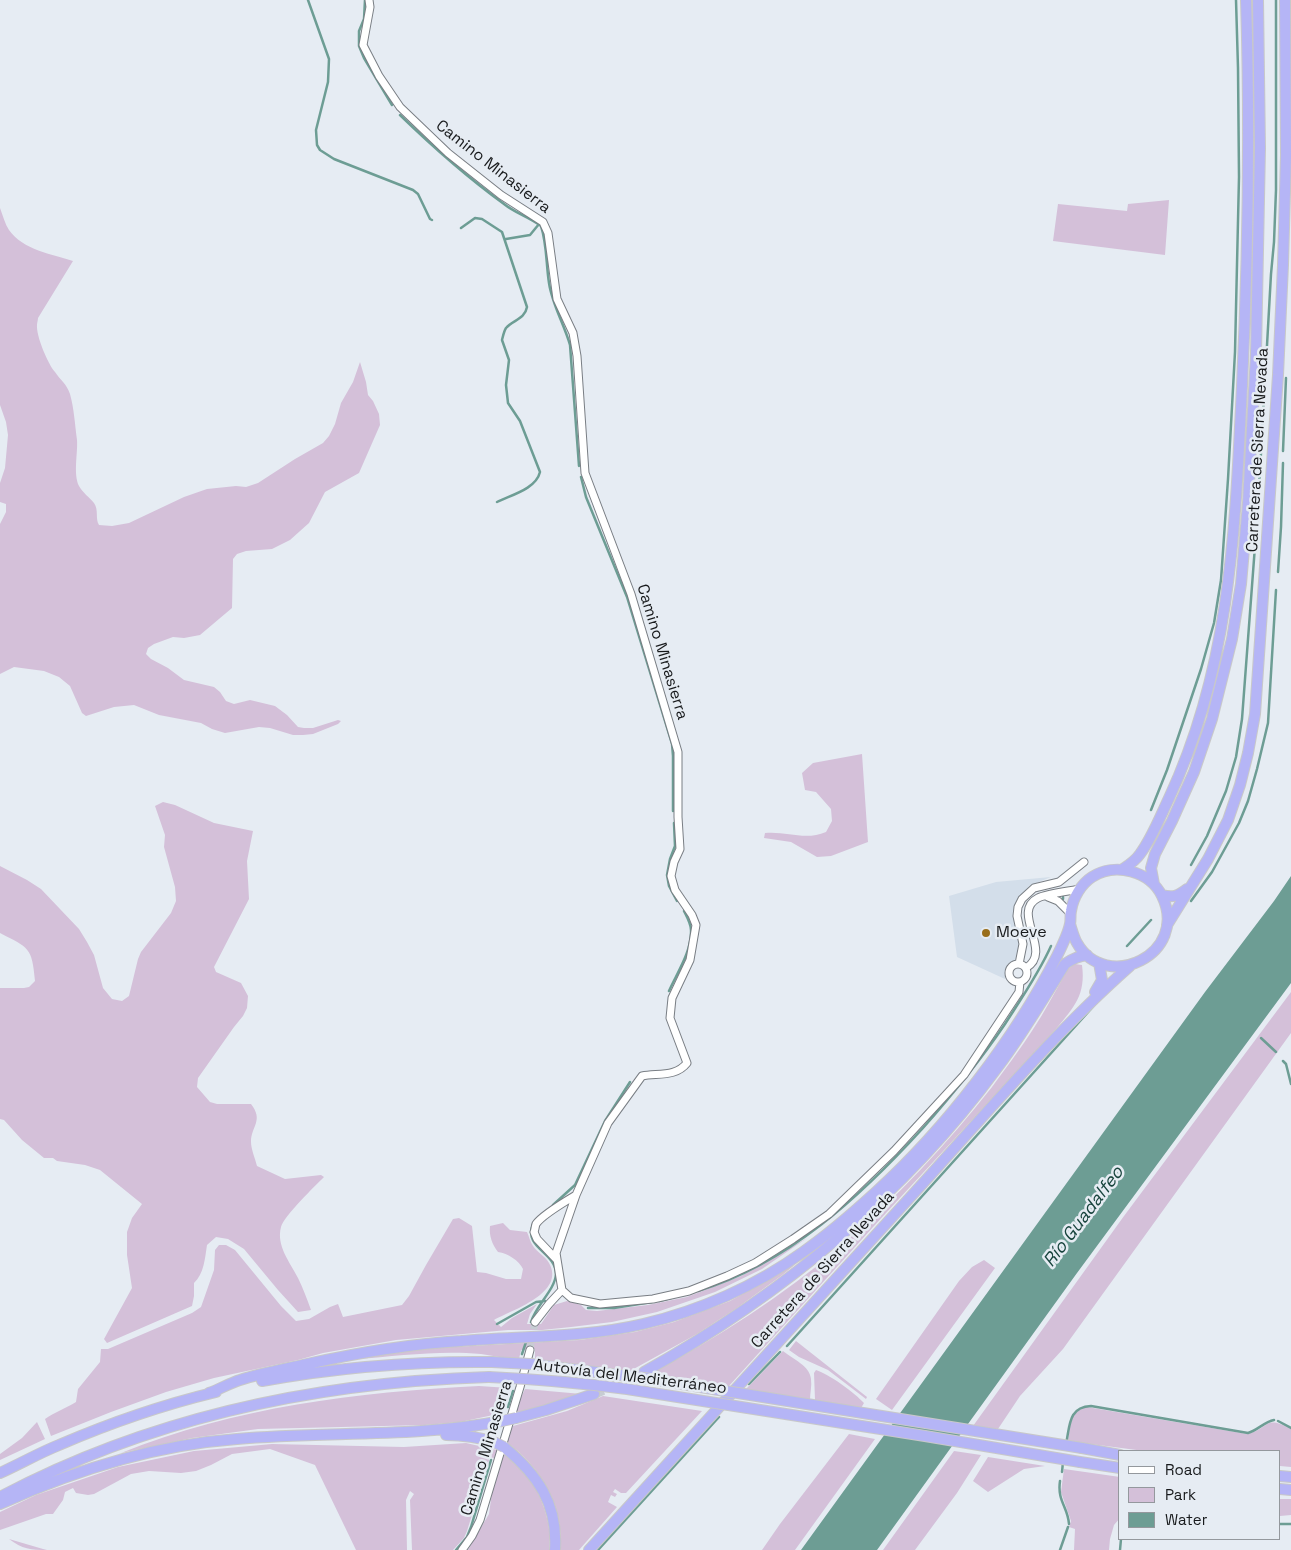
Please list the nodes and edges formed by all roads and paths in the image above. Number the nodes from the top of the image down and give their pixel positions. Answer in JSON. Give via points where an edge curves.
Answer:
{"nodes":[{"id":1,"x":369,"y":0,"type":"edge"},
{"id":2,"x":1246,"y":0,"type":"edge"},
{"id":3,"x":1258,"y":0,"type":"edge"},
{"id":4,"x":1285,"y":0,"type":"edge"},
{"id":5,"x":1084,"y":862,"type":"dead end"},
{"id":6,"x":1123,"y":869,"type":"junction"},
{"id":7,"x":1154,"y":884,"type":"junction"},
{"id":8,"x":1190,"y":887,"type":"junction"},
{"id":9,"x":1080,"y":889,"type":"junction"},
{"id":10,"x":1162,"y":895,"type":"junction"},
{"id":11,"x":1045,"y":896,"type":"junction"},
{"id":12,"x":1070,"y":913,"type":"junction"},
{"id":13,"x":1070,"y":924,"type":"junction"},
{"id":14,"x":1167,"y":925,"type":"junction"},
{"id":15,"x":1087,"y":956,"type":"junction"},
{"id":16,"x":1099,"y":963,"type":"junction"},
{"id":17,"x":1023,"y":966,"type":"junction"},
{"id":18,"x":1130,"y":966,"type":"junction"},
{"id":19,"x":1020,"y":982,"type":"junction"},
{"id":20,"x":1081,"y":1012,"type":"junction"},
{"id":21,"x":576,"y":1195,"type":"junction"},
{"id":22,"x":558,"y":1261,"type":"junction"},
{"id":23,"x":562,"y":1290,"type":"junction"},
{"id":24,"x":535,"y":1322,"type":"tunnel mouth"},
{"id":25,"x":530,"y":1350,"type":"tunnel mouth"},
{"id":26,"x":644,"y":1372,"type":"tunnel mouth"},
{"id":27,"x":209,"y":1393,"type":"junction"},
{"id":28,"x":594,"y":1394,"type":"tunnel mouth"},
{"id":29,"x":402,"y":1433,"type":"junction"},
{"id":30,"x":1118,"y":1455,"type":"edge"},
{"id":31,"x":1118,"y":1468,"type":"edge"},
{"id":32,"x":0,"y":1473,"type":"edge"},
{"id":33,"x":0,"y":1497,"type":"edge"},
{"id":34,"x":0,"y":1504,"type":"edge"},
{"id":35,"x":462,"y":1550,"type":"edge"},
{"id":36,"x":555,"y":1550,"type":"edge"},
{"id":37,"x":589,"y":1550,"type":"edge"}],
"edges":[{"from":1,"to":21,"type":"street","name":"Camino Minasierra","via":[[364,45],[400,108],[448,153],[501,195],[543,222],[546,228],[557,299],[573,333],[577,356],[585,473],[631,594],[678,752],[680,849],[671,876],[675,890],[696,925],[690,960],[672,998],[670,1018],[687,1063],[668,1074],[642,1076],[608,1123]]},
{"from":2,"to":6,"type":"highway","via":[[1243,348],[1228,587],[1214,665],[1190,746],[1148,840],[1139,856]]},
{"from":3,"to":7,"type":"highway","via":[[1260,148],[1256,353],[1241,584],[1232,639],[1212,719],[1194,772],[1155,854],[1151,868]]},
{"from":4,"to":8,"type":"highway","name":"Carretera de Sierra Nevada","via":[[1283,265],[1255,714],[1240,785],[1228,820]]},
{"from":5,"to":17,"type":"street","via":[[1059,882],[1034,888],[1022,899],[1017,916],[1023,944]]},
{"from":6,"to":7,"type":"highway"},
{"from":6,"to":9,"type":"highway","via":[[1106,871],[1091,878]]},
{"from":7,"to":10,"type":"highway"},
{"from":8,"to":10,"type":"highway","via":[[1179,896]]},
{"from":8,"to":14,"type":"highway","name":"Carretera de Sierra Nevada"},
{"from":9,"to":11,"type":"street"},
{"from":9,"to":12,"type":"highway"},
{"from":10,"to":14,"type":"highway"},
{"from":11,"to":12,"type":"street","via":[[1058,900]]},
{"from":11,"to":17,"type":"street","via":[[1029,907],[1035,957],[1030,966]]},
{"from":12,"to":13,"type":"highway"},
{"from":13,"to":15,"type":"highway","via":[[1077,944]]},
{"from":13,"to":27,"type":"highway","via":[[1043,983],[985,1071],[955,1109],[909,1160],[842,1223],[764,1277],[724,1297],[643,1324],[600,1332],[401,1346],[240,1380]]},
{"from":14,"to":18,"type":"highway","via":[[1154,953]]},
{"from":15,"to":16,"type":"highway"},
{"from":15,"to":26,"type":"highway","via":[[1065,964],[1016,1041],[974,1098],[902,1179],[859,1220],[751,1306]]},
{"from":16,"to":18,"type":"highway"},
{"from":16,"to":20,"type":"highway","name":"Carretera de Sierra Nevada","via":[[1102,980]]},
{"from":17,"to":19,"type":"street","via":[[1028,970],[1027,976]]},
{"from":17,"to":19,"type":"street","via":[[1014,965],[1009,972],[1012,980]]},
{"from":18,"to":20,"type":"highway","name":"Carretera de Sierra Nevada"},
{"from":19,"to":23,"type":"street","via":[[1019,992],[964,1075],[829,1214],[793,1239],[755,1263],[689,1291],[600,1304],[571,1298]]},
{"from":20,"to":37,"type":"highway","name":"Carretera de Sierra Nevada"},
{"from":21,"to":22,"type":"street","name":"Camino Minasierra","via":[[556,1253]]},
{"from":21,"to":22,"type":"street","via":[[536,1224],[534,1232]]},
{"from":22,"to":23,"type":"street","name":"Camino Minasierra"},
{"from":23,"to":24,"type":"street"},
{"from":25,"to":35,"type":"street","name":"Camino Minasierra","via":[[480,1520]]},
{"from":27,"to":30,"type":"highway","name":"Autovía del Mediterráneo","bridge":true,"via":[[332,1370],[417,1362],[492,1362],[644,1378]]},
{"from":27,"to":32,"type":"highway","name":"Autovía del Mediterráneo","via":[[119,1421]]},
{"from":28,"to":29,"type":"highway","bridge":true,"via":[[502,1421]]},
{"from":29,"to":34,"type":"highway","via":[[273,1436],[188,1445],[97,1466]]},
{"from":29,"to":36,"type":"highway","bridge":true,"via":[[464,1435],[504,1447],[535,1476],[545,1494],[555,1528]]},
{"from":31,"to":33,"type":"highway","name":"Autovía del Mediterráneo","bridge":true,"via":[[627,1389],[532,1378],[488,1377],[327,1391],[216,1413],[84,1457]]}]}
